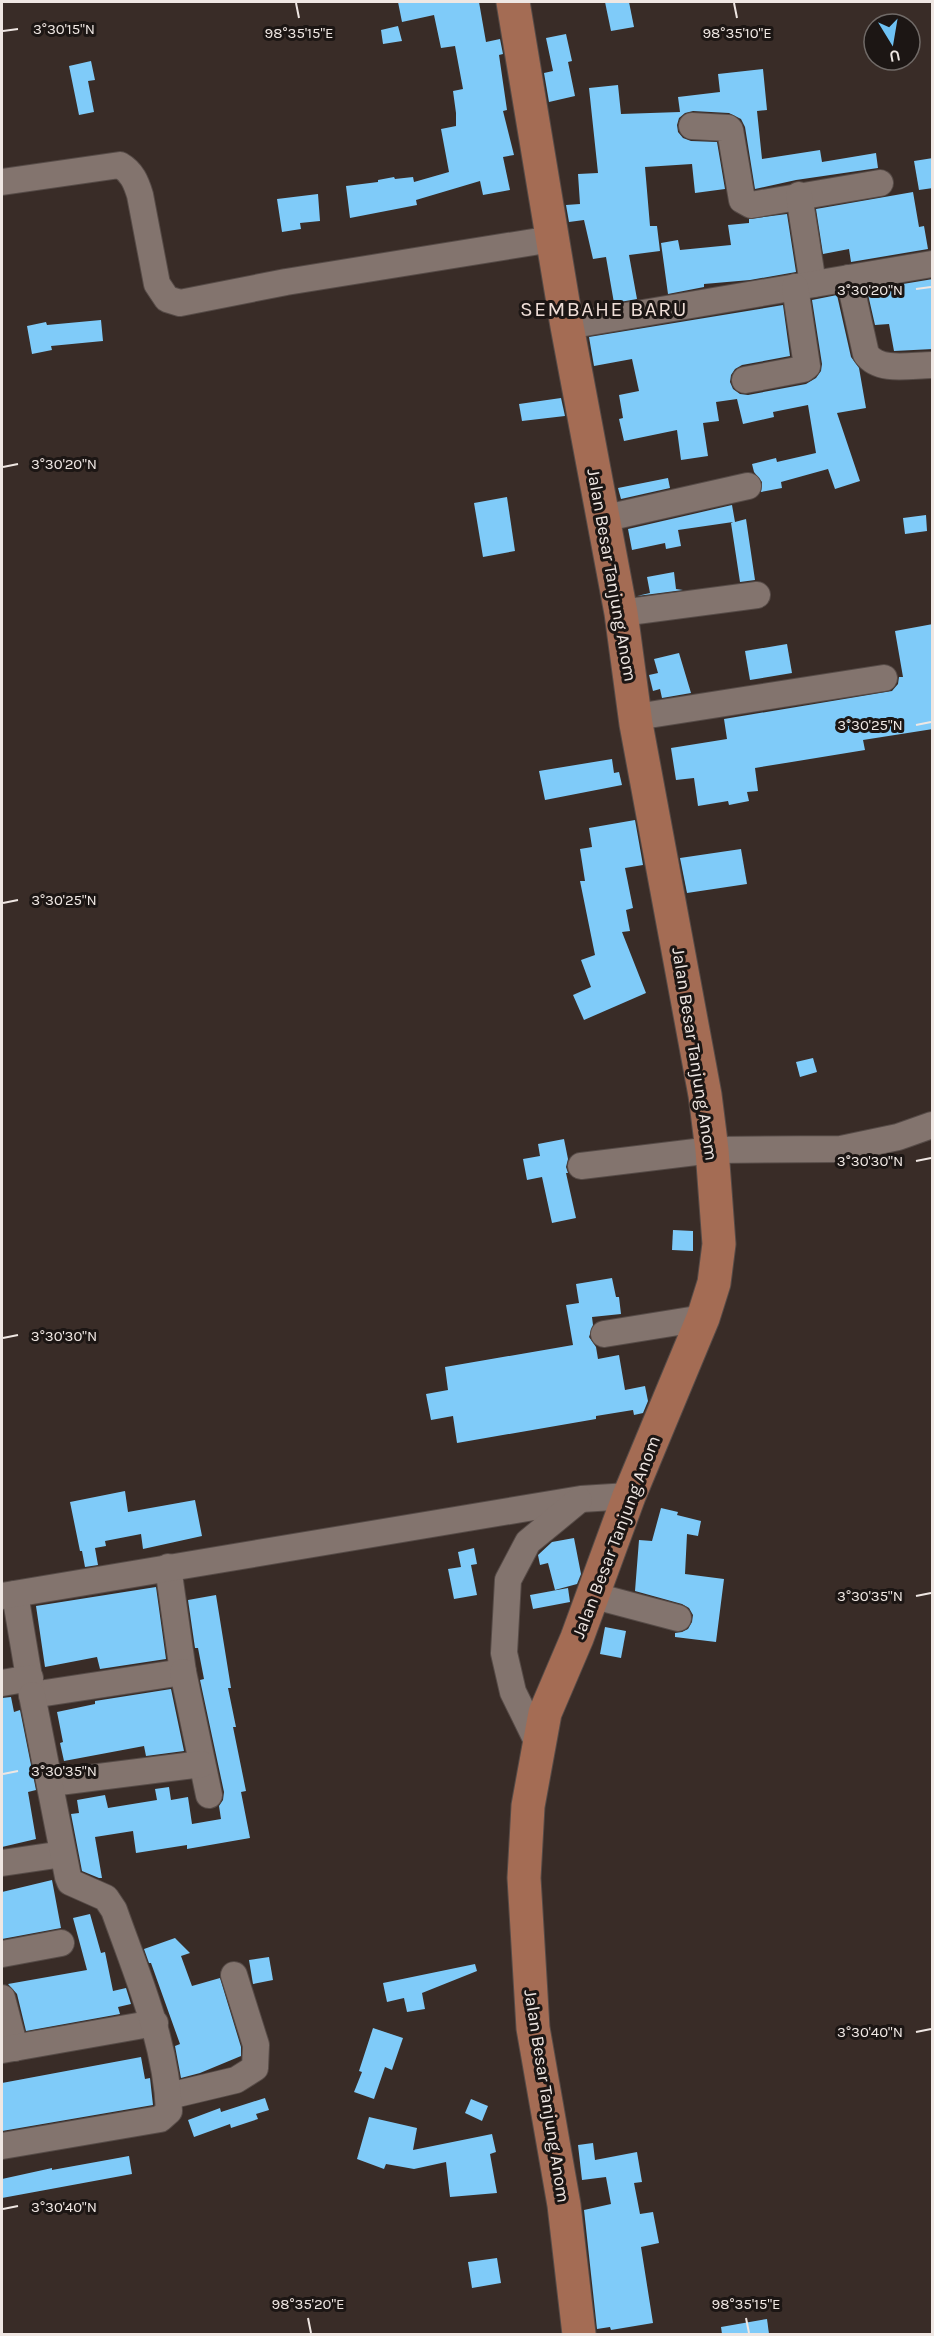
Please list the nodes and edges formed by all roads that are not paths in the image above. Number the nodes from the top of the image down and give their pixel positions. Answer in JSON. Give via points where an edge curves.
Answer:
{"nodes":[{"id":1,"x":513,"y":2,"type":"edge"},
{"id":2,"x":692,"y":126,"type":"dead end"},
{"id":3,"x":2,"y":182,"type":"edge"},
{"id":4,"x":880,"y":183,"type":"dead end"},
{"id":5,"x":799,"y":195,"type":"junction"},
{"id":6,"x":552,"y":238,"type":"junction"},
{"id":7,"x":933,"y":264,"type":"edge"},
{"id":8,"x":849,"y":278,"type":"junction"},
{"id":9,"x":804,"y":285,"type":"junction"},
{"id":10,"x":567,"y":326,"type":"junction"},
{"id":11,"x":933,"y":365,"type":"edge"},
{"id":12,"x":746,"y":380,"type":"dead end"},
{"id":13,"x":748,"y":486,"type":"dead end"},
{"id":14,"x":602,"y":519,"type":"junction"},
{"id":15,"x":757,"y":595,"type":"dead end"},
{"id":16,"x":621,"y":613,"type":"junction"},
{"id":17,"x":884,"y":678,"type":"dead end"},
{"id":18,"x":636,"y":717,"type":"junction"},
{"id":19,"x":933,"y":1125,"type":"edge"},
{"id":20,"x":712,"y":1150,"type":"junction"},
{"id":21,"x":581,"y":1166,"type":"dead end"},
{"id":22,"x":703,"y":1318,"type":"junction"},
{"id":23,"x":604,"y":1334,"type":"dead end"},
{"id":24,"x":629,"y":1496,"type":"junction"},
{"id":25,"x":581,"y":1499,"type":"junction"},
{"id":26,"x":168,"y":1567,"type":"junction"},
{"id":27,"x":5,"y":1594,"type":"edge"},
{"id":28,"x":591,"y":1595,"type":"junction"},
{"id":29,"x":678,"y":1618,"type":"dead end"},
{"id":30,"x":183,"y":1671,"type":"junction"},
{"id":31,"x":2,"y":1683,"type":"edge"},
{"id":32,"x":31,"y":1686,"type":"junction"},
{"id":33,"x":538,"y":1743,"type":"junction"},
{"id":34,"x":202,"y":1764,"type":"junction"},
{"id":35,"x":51,"y":1783,"type":"junction"},
{"id":36,"x":209,"y":1795,"type":"dead end"},
{"id":37,"x":63,"y":1854,"type":"junction"},
{"id":38,"x":2,"y":1863,"type":"edge"},
{"id":39,"x":61,"y":1943,"type":"dead end"},
{"id":40,"x":2,"y":1954,"type":"edge"},
{"id":41,"x":234,"y":1975,"type":"dead end"},
{"id":42,"x":2,"y":1998,"type":"edge"},
{"id":43,"x":154,"y":2023,"type":"junction"},
{"id":44,"x":8,"y":2049,"type":"edge"},
{"id":45,"x":169,"y":2096,"type":"junction"},
{"id":46,"x":2,"y":2146,"type":"edge"},
{"id":47,"x":579,"y":2334,"type":"edge"}],
"edges":[{"from":1,"to":6,"type":"main road","name":"Jalan Besar Tanjung Anom"},
{"from":2,"to":5,"type":"street","via":[[730,130],[745,203]]},
{"from":3,"to":6,"type":"street","via":[[120,165],[128,169],[140,195],[157,284],[167,299],[180,303]]},
{"from":4,"to":5,"type":"street"},
{"from":5,"to":9,"type":"street"},
{"from":6,"to":10,"type":"main road","name":"Jalan Besar Tanjung Anom"},
{"from":7,"to":8,"type":"street"},
{"from":8,"to":9,"type":"street"},
{"from":8,"to":11,"type":"street","via":[[866,354],[871,361],[881,366]]},
{"from":9,"to":10,"type":"street"},
{"from":9,"to":12,"type":"street","via":[[807,366]]},
{"from":10,"to":14,"type":"main road","name":"Jalan Besar Tanjung Anom"},
{"from":13,"to":14,"type":"street"},
{"from":14,"to":16,"type":"main road","name":"Jalan Besar Tanjung Anom"},
{"from":15,"to":16,"type":"street"},
{"from":16,"to":18,"type":"main road","name":"Jalan Besar Tanjung Anom"},
{"from":17,"to":18,"type":"street"},
{"from":18,"to":20,"type":"main road","name":"Jalan Besar Tanjung Anom"},
{"from":19,"to":20,"type":"street","via":[[841,1149]]},
{"from":20,"to":21,"type":"street"},
{"from":20,"to":22,"type":"main road","name":"Jalan Besar Tanjung Anom","via":[[719,1244],[714,1284]]},
{"from":22,"to":23,"type":"street"},
{"from":22,"to":24,"type":"main road","name":"Jalan Besar Tanjung Anom"},
{"from":24,"to":25,"type":"street"},
{"from":24,"to":28,"type":"main road","name":"Jalan Besar Tanjung Anom"},
{"from":25,"to":26,"type":"street"},
{"from":25,"to":33,"type":"street","via":[[528,1542],[508,1580],[504,1653],[513,1692]]},
{"from":26,"to":27,"type":"street"},
{"from":26,"to":30,"type":"street"},
{"from":27,"to":32,"type":"street"},
{"from":28,"to":29,"type":"street"},
{"from":28,"to":33,"type":"main road","name":"Jalan Besar Tanjung Anom","via":[[545,1713]]},
{"from":30,"to":32,"type":"street"},
{"from":30,"to":34,"type":"street"},
{"from":31,"to":32,"type":"street"},
{"from":32,"to":35,"type":"street"},
{"from":33,"to":47,"type":"main road","name":"Jalan Besar Tanjung Anom","via":[[528,1806],[524,1878],[533,2028],[564,2205]]},
{"from":34,"to":35,"type":"street"},
{"from":34,"to":36,"type":"street"},
{"from":35,"to":37,"type":"street"},
{"from":37,"to":38,"type":"street"},
{"from":37,"to":43,"type":"street","via":[[70,1882],[106,1898],[114,1910]]},
{"from":39,"to":40,"type":"street"},
{"from":41,"to":45,"type":"street","via":[[256,2045],[255,2068],[236,2080]]},
{"from":42,"to":44,"type":"street"},
{"from":43,"to":44,"type":"street"},
{"from":43,"to":45,"type":"street"},
{"from":45,"to":46,"type":"street","via":[[170,2111],[160,2119]]}]}
